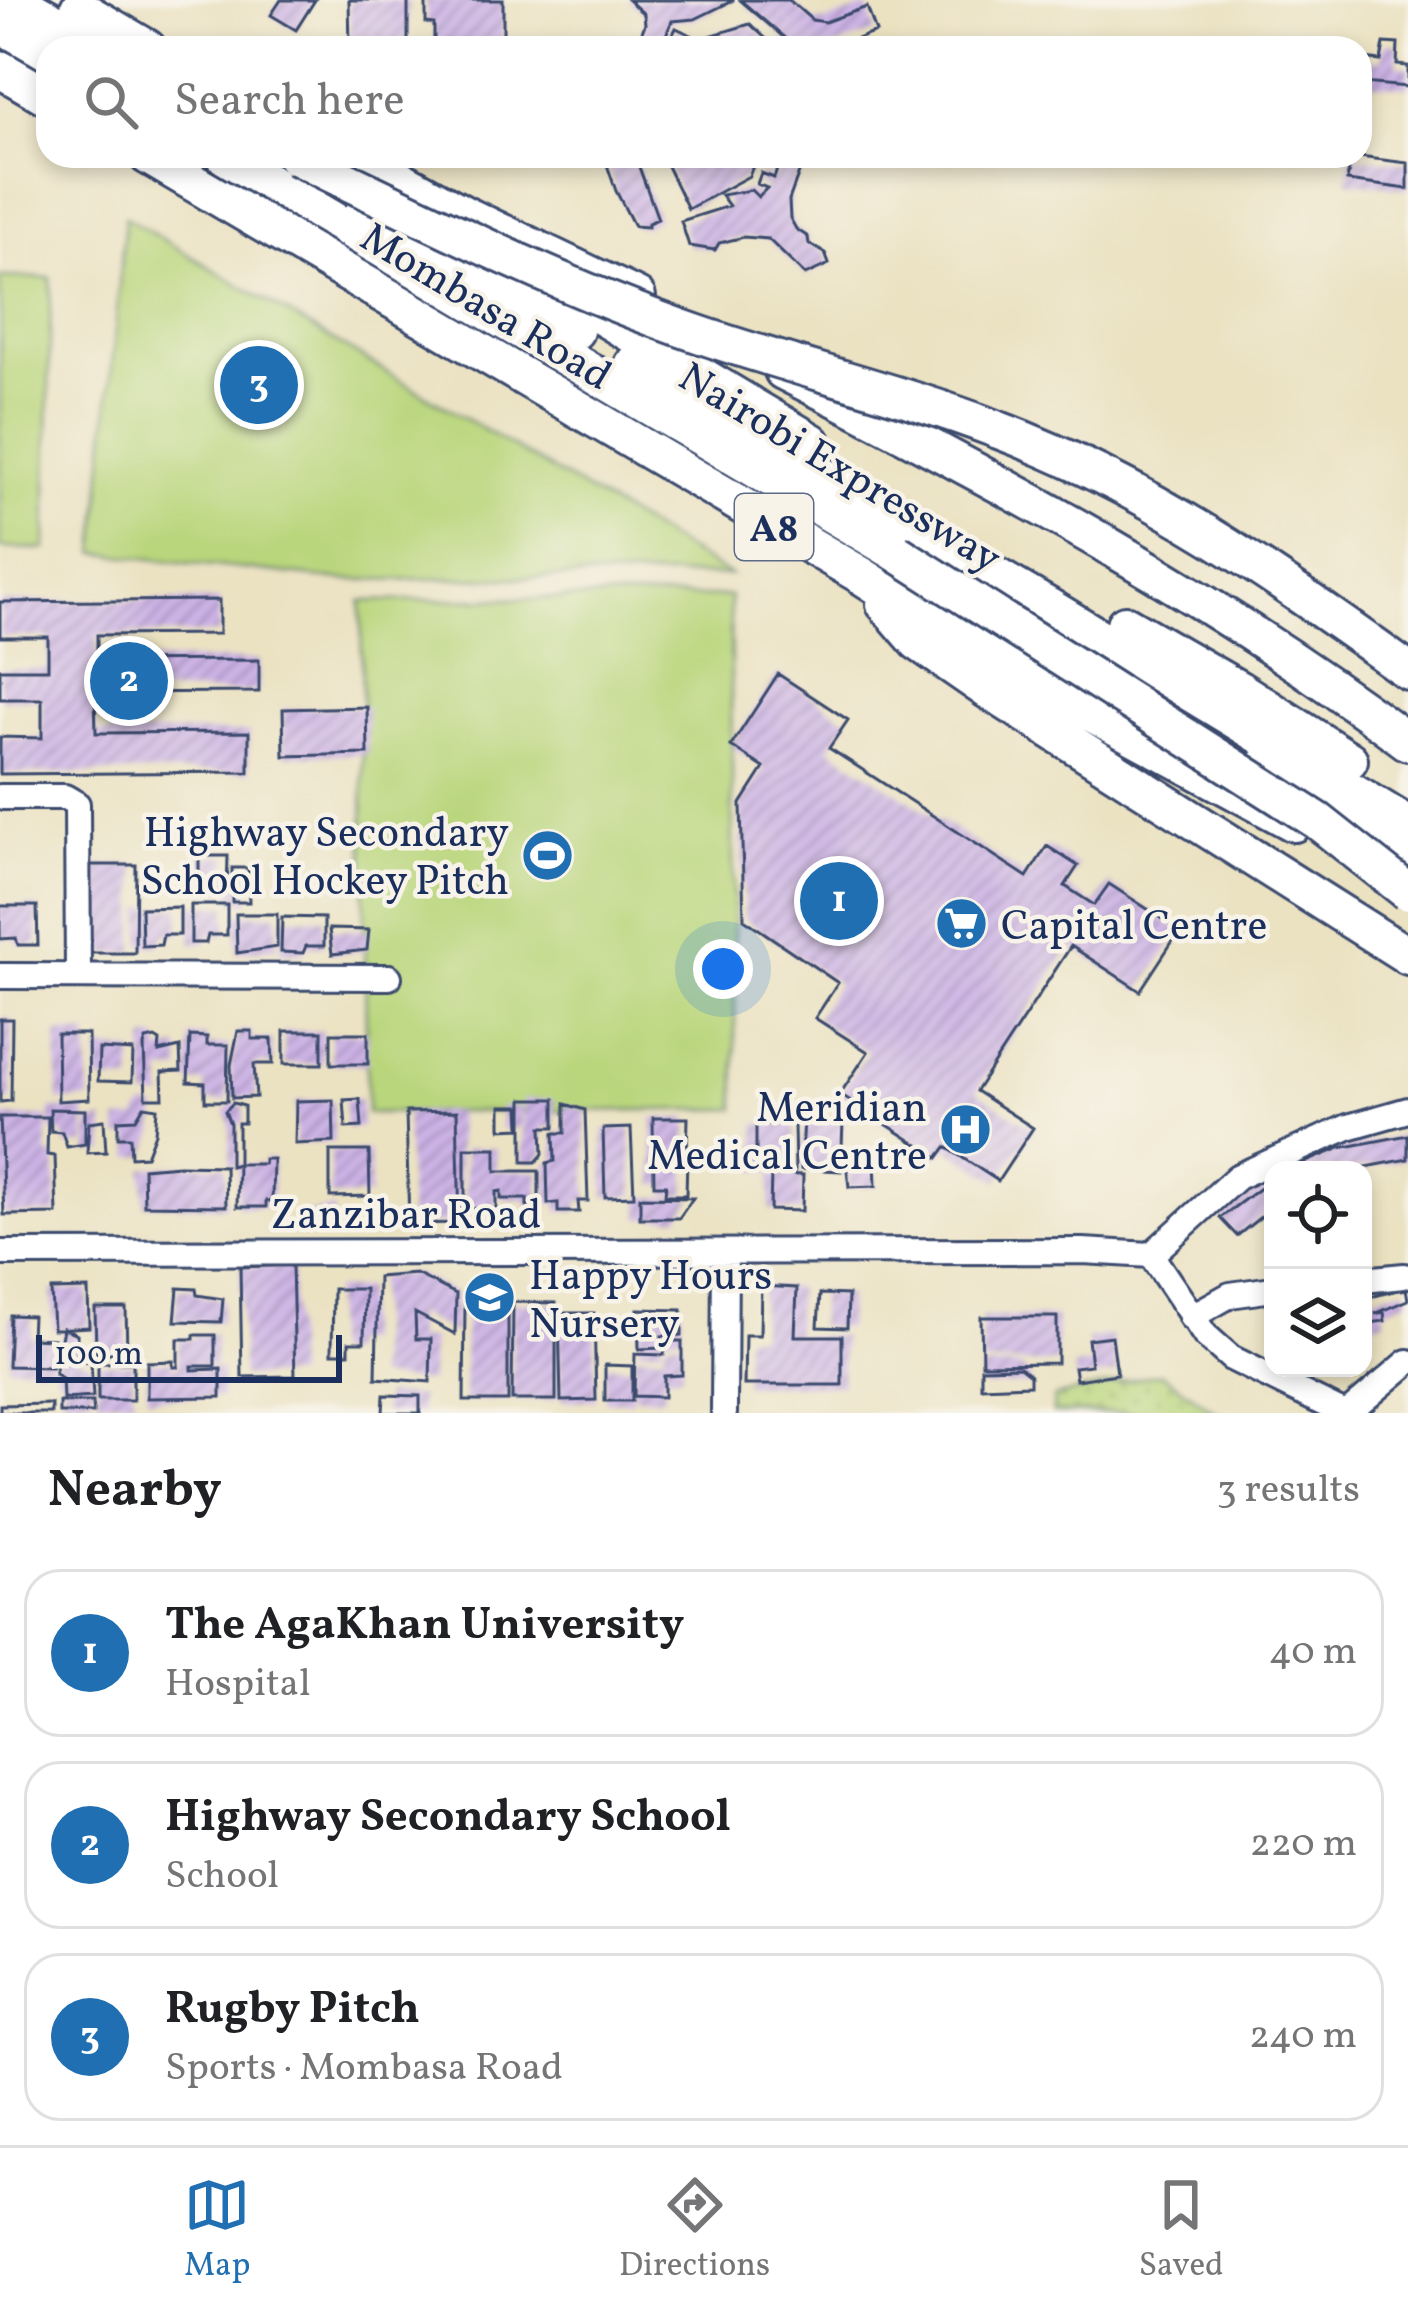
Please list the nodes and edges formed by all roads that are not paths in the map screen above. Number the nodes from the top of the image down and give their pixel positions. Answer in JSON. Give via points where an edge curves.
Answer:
{"nodes":[{"id":1,"x":16,"y":0,"type":"edge"},
{"id":2,"x":65,"y":0,"type":"edge"},
{"id":3,"x":0,"y":24,"type":"edge"},
{"id":4,"x":79,"y":36,"type":"edge"},
{"id":5,"x":126,"y":36,"type":"edge"},
{"id":6,"x":36,"y":45,"type":"edge"},
{"id":7,"x":0,"y":69,"type":"edge"},
{"id":8,"x":36,"y":90,"type":"edge"},
{"id":9,"x":168,"y":168,"type":"edge"},
{"id":10,"x":245,"y":168,"type":"edge"},
{"id":11,"x":309,"y":168,"type":"edge"},
{"id":12,"x":316,"y":168,"type":"edge"},
{"id":13,"x":353,"y":168,"type":"edge"},
{"id":14,"x":380,"y":168,"type":"edge"},
{"id":15,"x":897,"y":553,"type":"junction"},
{"id":16,"x":859,"y":574,"type":"junction"},
{"id":17,"x":1408,"y":671,"type":"edge"},
{"id":18,"x":1408,"y":742,"type":"edge"},
{"id":19,"x":0,"y":797,"type":"edge"},
{"id":20,"x":1408,"y":797,"type":"edge"},
{"id":21,"x":1408,"y":825,"type":"edge"},
{"id":22,"x":1408,"y":857,"type":"edge"},
{"id":23,"x":1408,"y":888,"type":"edge"},
{"id":24,"x":1408,"y":956,"type":"edge"},
{"id":25,"x":0,"y":976,"type":"edge"},
{"id":26,"x":78,"y":976,"type":"junction"},
{"id":27,"x":389,"y":977,"type":"dead end"},
{"id":28,"x":1408,"y":1110,"type":"edge"},
{"id":29,"x":725,"y":1252,"type":"junction"},
{"id":30,"x":0,"y":1253,"type":"edge"},
{"id":31,"x":1151,"y":1255,"type":"junction"},
{"id":32,"x":1404,"y":1276,"type":"dead end"},
{"id":33,"x":1372,"y":1279,"type":"edge"},
{"id":34,"x":1264,"y":1290,"type":"edge"},
{"id":35,"x":1191,"y":1317,"type":"junction"},
{"id":36,"x":1408,"y":1362,"type":"edge"},
{"id":37,"x":724,"y":1413,"type":"edge"},
{"id":38,"x":1345,"y":1413,"type":"edge"}],
"edges":[{"from":1,"to":4,"type":"highway"},
{"from":2,"to":5,"type":"highway"},
{"from":3,"to":6,"type":"highway"},
{"from":7,"to":8,"type":"highway"},
{"from":9,"to":16,"type":"highway","name":"Mombasa Road","number":"A8"},
{"from":10,"to":15,"type":"highway","name":"Nairobi Expressway"},
{"from":11,"to":21,"type":"highway","name":"Nairobi Expressway","bridge":true},
{"from":12,"to":17,"type":"highway","bridge":true,"via":[[557,281],[943,409],[1154,500]]},
{"from":13,"to":20,"type":"highway","name":"Mombasa Road","number":"A8"},
{"from":14,"to":18,"type":"highway","via":[[1012,488]]},
{"from":15,"to":22,"type":"highway","name":"Nairobi Expressway","bridge":true},
{"from":15,"to":23,"type":"highway","bridge":true,"via":[[1318,821]]},
{"from":16,"to":23,"type":"highway","name":"Mombasa Road","number":"A8","via":[[995,661]]},
{"from":16,"to":24,"type":"highway","via":[[918,642]]},
{"from":19,"to":26,"type":"street","via":[[65,797],[77,805]]},
{"from":25,"to":26,"type":"street"},
{"from":26,"to":27,"type":"street"},
{"from":28,"to":31,"type":"street","via":[[1348,1126],[1237,1177]]},
{"from":29,"to":30,"type":"street","name":"Zanzibar Road"},
{"from":29,"to":31,"type":"street","name":"Zanzibar Road"},
{"from":29,"to":37,"type":"street"},
{"from":31,"to":35,"type":"street"},
{"from":32,"to":33,"type":"street"},
{"from":34,"to":35,"type":"street","via":[[1230,1295]]},
{"from":35,"to":38,"type":"street","via":[[1231,1358]]},
{"from":36,"to":38,"type":"street"}]}
